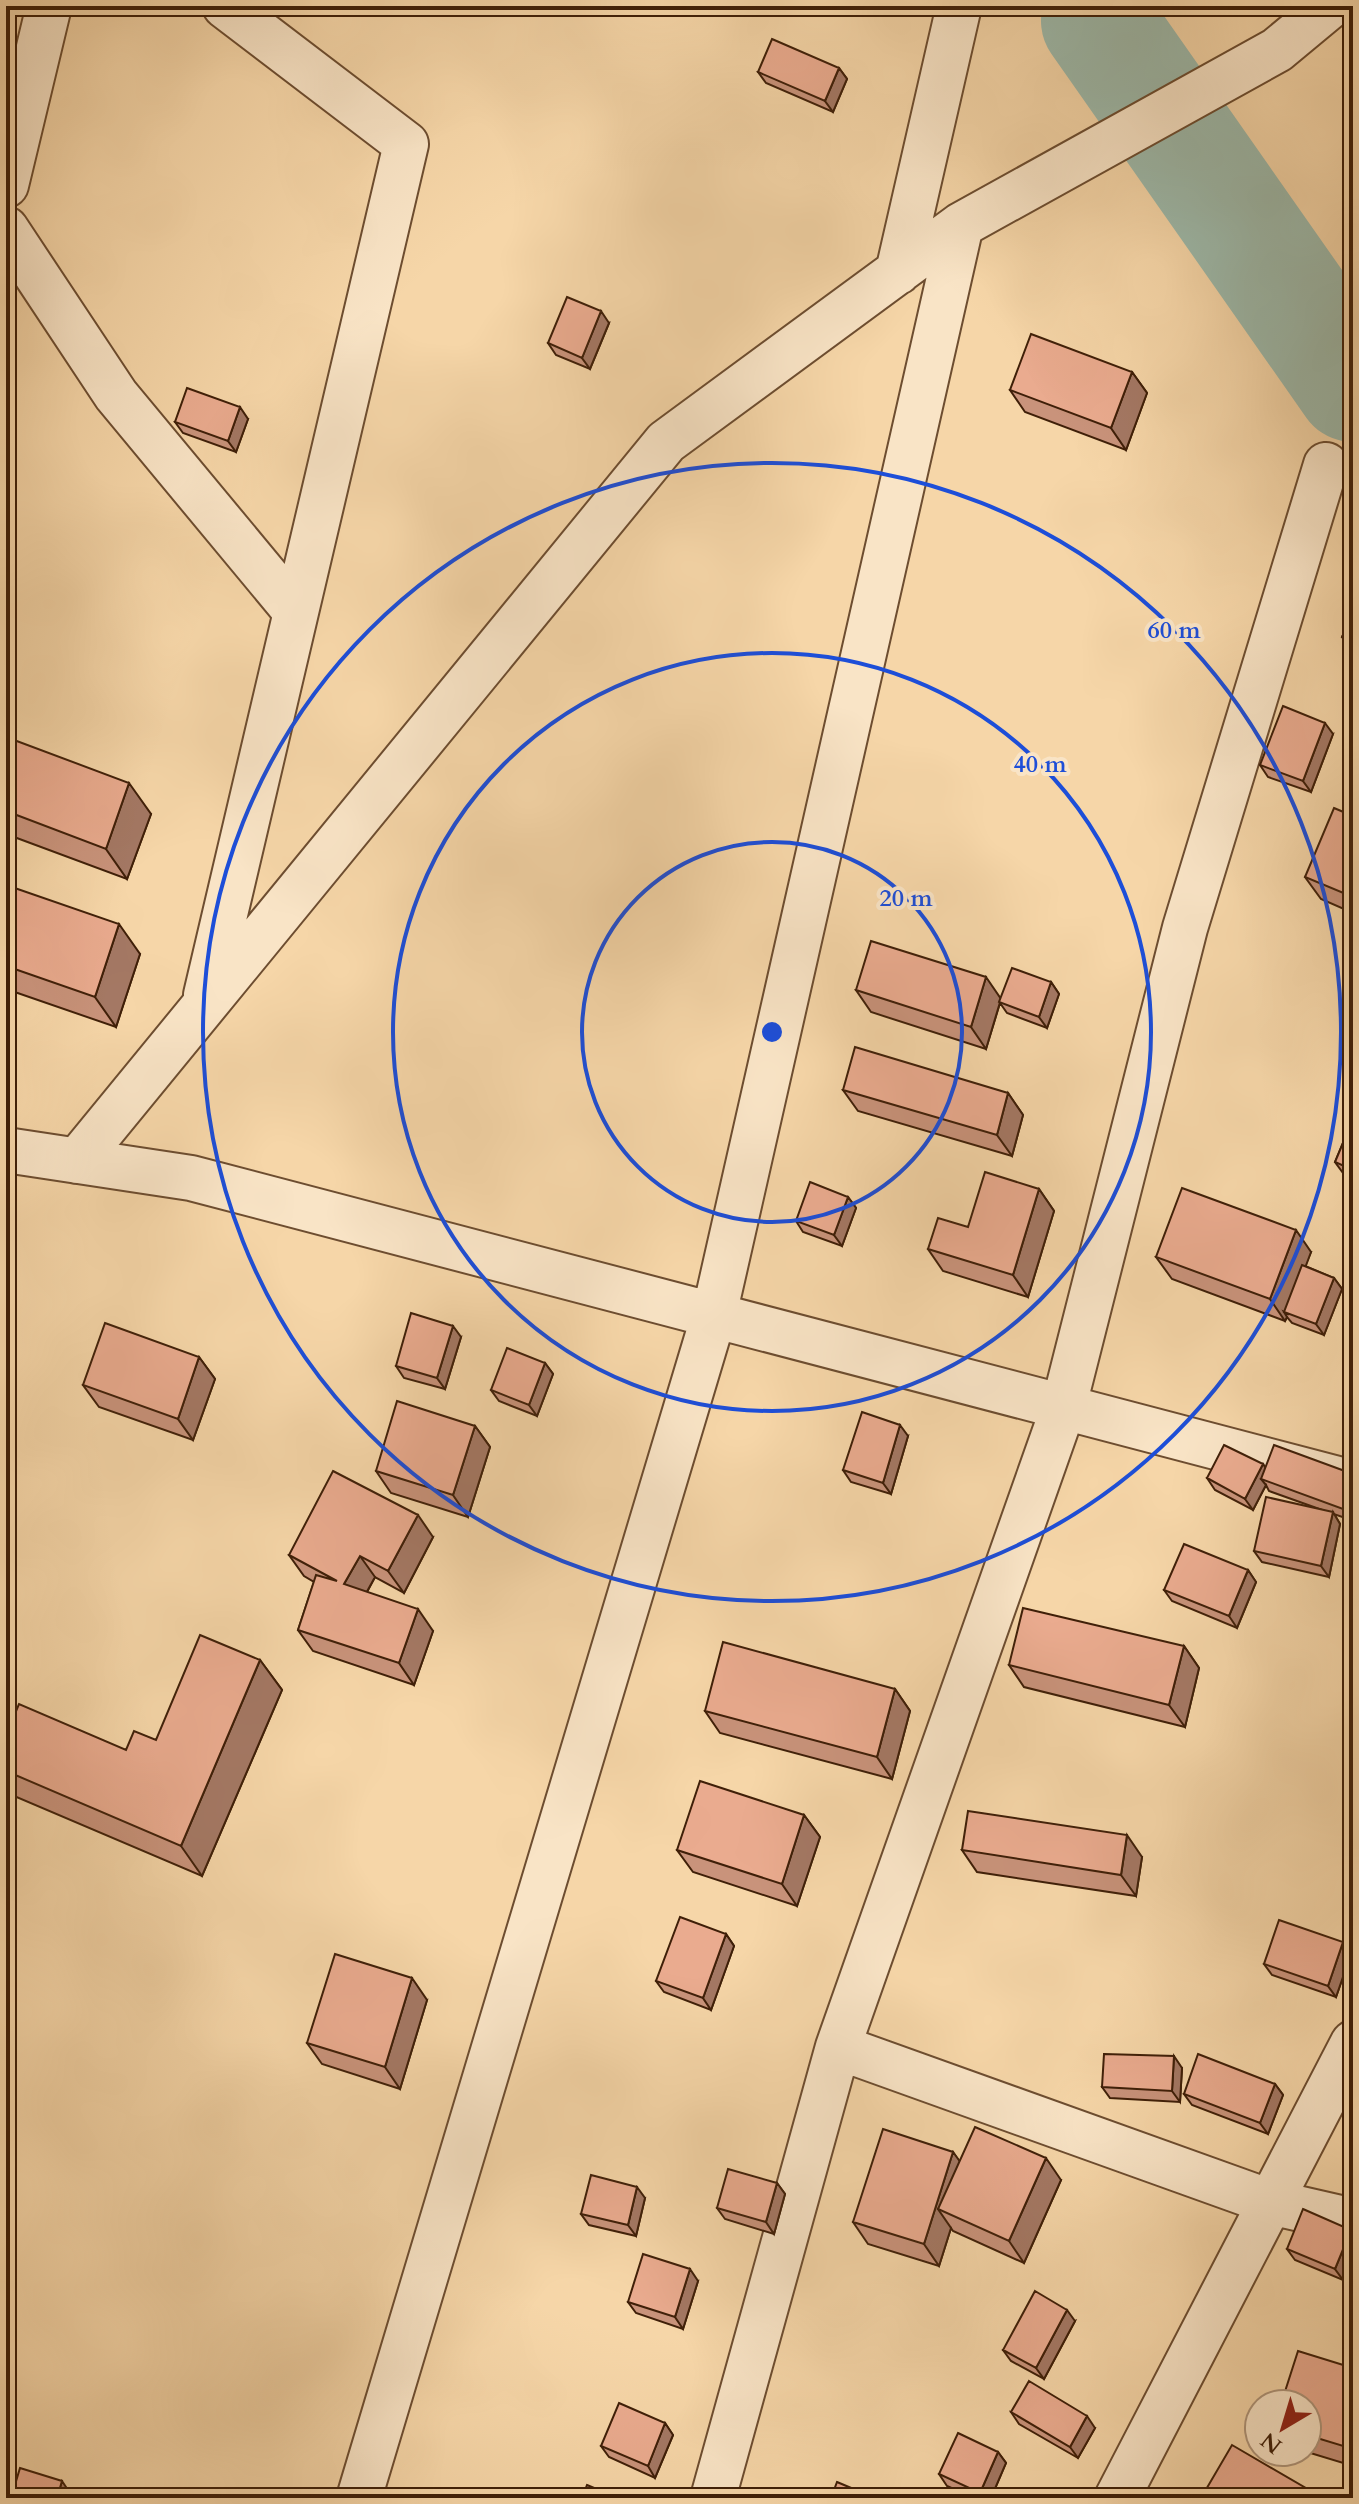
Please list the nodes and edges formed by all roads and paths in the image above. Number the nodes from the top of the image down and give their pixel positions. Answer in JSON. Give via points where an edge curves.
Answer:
{"nodes":[{"id":1,"x":49,"y":6,"type":"edge"},
{"id":2,"x":225,"y":6,"type":"edge"},
{"id":3,"x":959,"y":6,"type":"edge"},
{"id":4,"x":1330,"y":6,"type":"edge"},
{"id":5,"x":6,"y":185,"type":"edge"},
{"id":6,"x":961,"y":225,"type":"junction"},
{"id":7,"x":6,"y":229,"type":"edge"},
{"id":8,"x":898,"y":272,"type":"junction"},
{"id":9,"x":1326,"y":465,"type":"dead end"},
{"id":10,"x":296,"y":612,"type":"junction"},
{"id":11,"x":204,"y":1006,"type":"junction"},
{"id":12,"x":6,"y":1150,"type":"edge"},
{"id":13,"x":77,"y":1161,"type":"junction"},
{"id":14,"x":714,"y":1315,"type":"junction"},
{"id":15,"x":1063,"y":1409,"type":"junction"},
{"id":16,"x":1353,"y":1483,"type":"edge"},
{"id":17,"x":1353,"y":2043,"type":"edge"},
{"id":18,"x":838,"y":2047,"type":"junction"},
{"id":19,"x":1270,"y":2202,"type":"junction"},
{"id":20,"x":1353,"y":2221,"type":"edge"},
{"id":21,"x":359,"y":2498,"type":"edge"},
{"id":22,"x":713,"y":2498,"type":"edge"},
{"id":23,"x":1117,"y":2498,"type":"edge"}],
"edges":[{"from":1,"to":5,"type":"street"},
{"from":2,"to":10,"type":"street","via":[[406,144]]},
{"from":3,"to":8,"type":"street"},
{"from":4,"to":6,"type":"street","via":[[1277,50]]},
{"from":6,"to":8,"type":"street"},
{"from":6,"to":14,"type":"street"},
{"from":7,"to":10,"type":"street","via":[[116,395]]},
{"from":8,"to":11,"type":"street","via":[[666,442]]},
{"from":9,"to":15,"type":"street","via":[[1185,928]]},
{"from":10,"to":11,"type":"street"},
{"from":11,"to":13,"type":"street"},
{"from":12,"to":13,"type":"street"},
{"from":13,"to":14,"type":"street","via":[[191,1178]]},
{"from":14,"to":15,"type":"street"},
{"from":14,"to":21,"type":"street"},
{"from":15,"to":16,"type":"street"},
{"from":15,"to":18,"type":"street"},
{"from":17,"to":19,"type":"street"},
{"from":18,"to":19,"type":"street"},
{"from":18,"to":22,"type":"street"},
{"from":19,"to":20,"type":"street"},
{"from":19,"to":23,"type":"street"}]}
